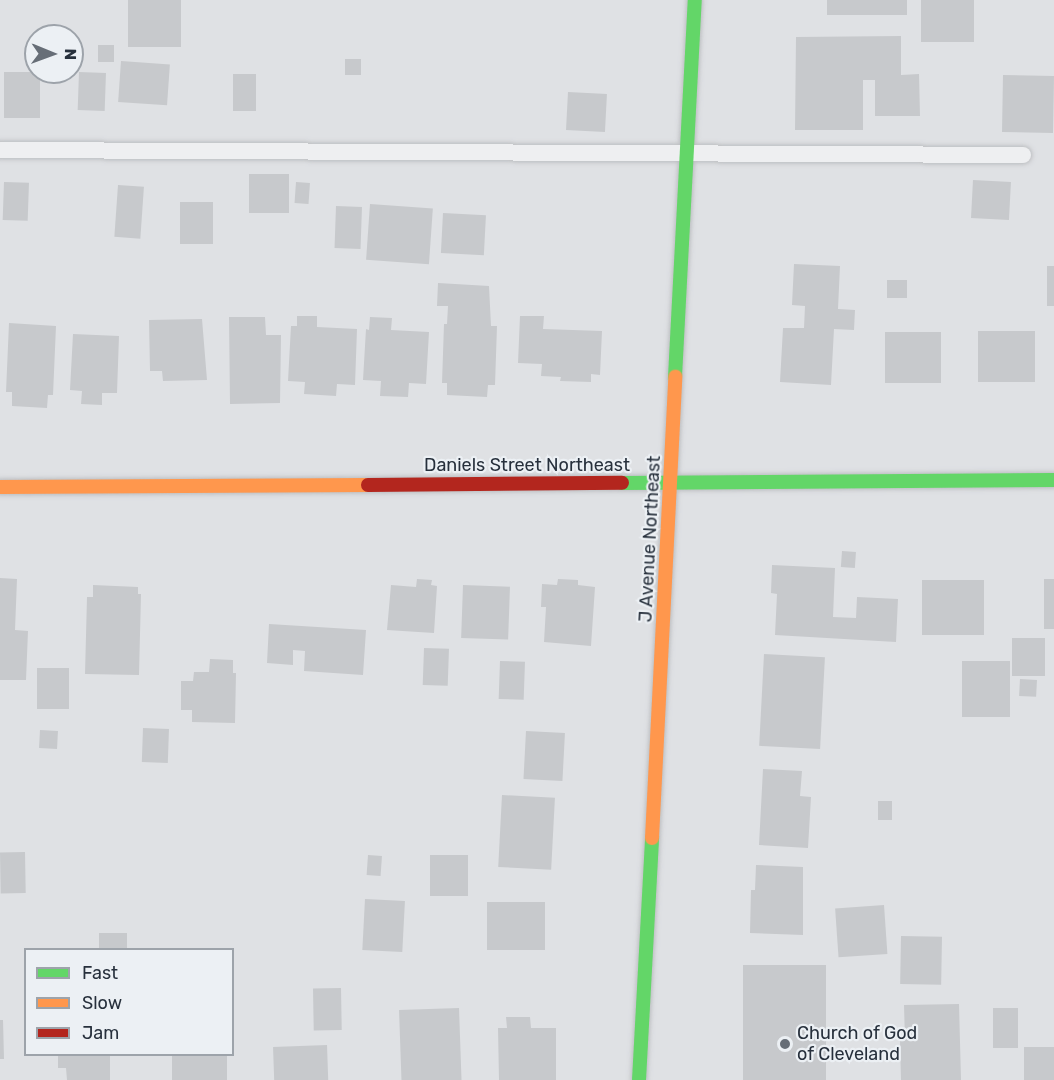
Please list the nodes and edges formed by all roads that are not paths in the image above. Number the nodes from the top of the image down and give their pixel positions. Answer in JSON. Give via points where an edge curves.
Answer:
{"nodes":[{"id":1,"x":695,"y":0,"type":"edge"},
{"id":2,"x":0,"y":150,"type":"edge"},
{"id":3,"x":688,"y":153,"type":"junction"},
{"id":4,"x":1023,"y":155,"type":"dead end"},
{"id":5,"x":1054,"y":480,"type":"edge"},
{"id":6,"x":672,"y":482,"type":"junction"},
{"id":7,"x":0,"y":487,"type":"edge"},
{"id":8,"x":639,"y":1080,"type":"edge"}],
"edges":[{"from":1,"to":3,"type":"street","name":"J Avenue Northeast"},
{"from":2,"to":3,"type":"lane"},
{"from":3,"to":4,"type":"lane"},
{"from":3,"to":6,"type":"street","name":"J Avenue Northeast"},
{"from":5,"to":6,"type":"street","name":"Daniels Street Northeast"},
{"from":6,"to":7,"type":"street","name":"Daniels Street Northeast"},
{"from":6,"to":8,"type":"street","name":"J Avenue Northeast"}]}
